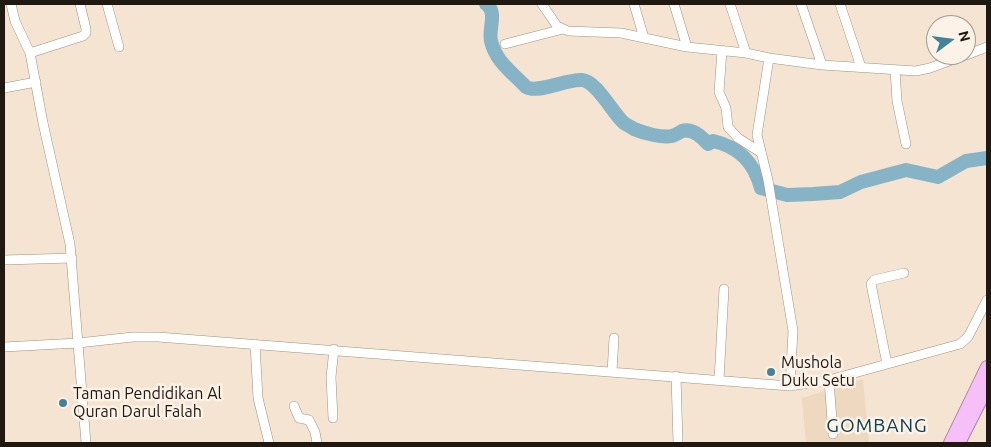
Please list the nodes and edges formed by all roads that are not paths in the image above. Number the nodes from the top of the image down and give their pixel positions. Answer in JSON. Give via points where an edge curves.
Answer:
{"nodes":[{"id":1,"x":11,"y":4,"type":"edge"},
{"id":2,"x":80,"y":4,"type":"edge"},
{"id":3,"x":107,"y":4,"type":"edge"},
{"id":4,"x":542,"y":4,"type":"edge"},
{"id":5,"x":634,"y":4,"type":"edge"},
{"id":6,"x":674,"y":4,"type":"edge"},
{"id":7,"x":730,"y":4,"type":"edge"},
{"id":8,"x":801,"y":4,"type":"edge"},
{"id":9,"x":840,"y":4,"type":"edge"},
{"id":10,"x":562,"y":29,"type":"junction"},
{"id":11,"x":644,"y":38,"type":"junction"},
{"id":12,"x":505,"y":44,"type":"dead end"},
{"id":13,"x":119,"y":47,"type":"dead end"},
{"id":14,"x":687,"y":47,"type":"junction"},
{"id":15,"x":722,"y":50,"type":"junction"},
{"id":16,"x":30,"y":53,"type":"junction"},
{"id":17,"x":746,"y":53,"type":"junction"},
{"id":18,"x":769,"y":58,"type":"junction"},
{"id":19,"x":822,"y":65,"type":"junction"},
{"id":20,"x":939,"y":65,"type":"edge"},
{"id":21,"x":861,"y":67,"type":"junction"},
{"id":22,"x":895,"y":70,"type":"junction"},
{"id":23,"x":36,"y":82,"type":"junction"},
{"id":24,"x":4,"y":88,"type":"edge"},
{"id":25,"x":906,"y":144,"type":"dead end"},
{"id":26,"x":760,"y":152,"type":"junction"},
{"id":27,"x":72,"y":258,"type":"junction"},
{"id":28,"x":4,"y":260,"type":"edge"},
{"id":29,"x":904,"y":273,"type":"dead end"},
{"id":30,"x":724,"y":289,"type":"dead end"},
{"id":31,"x":987,"y":300,"type":"edge"},
{"id":32,"x":614,"y":338,"type":"dead end"},
{"id":33,"x":78,"y":343,"type":"junction"},
{"id":34,"x":255,"y":344,"type":"junction"},
{"id":35,"x":4,"y":347,"type":"edge"},
{"id":36,"x":334,"y":349,"type":"junction"},
{"id":37,"x":887,"y":364,"type":"junction"},
{"id":38,"x":987,"y":367,"type":"edge"},
{"id":39,"x":612,"y":372,"type":"junction"},
{"id":40,"x":676,"y":376,"type":"junction"},
{"id":41,"x":719,"y":380,"type":"junction"},
{"id":42,"x":829,"y":380,"type":"junction"},
{"id":43,"x":790,"y":386,"type":"junction"},
{"id":44,"x":987,"y":388,"type":"edge"},
{"id":45,"x":294,"y":406,"type":"dead end"},
{"id":46,"x":333,"y":418,"type":"dead end"},
{"id":47,"x":833,"y":434,"type":"dead end"},
{"id":48,"x":86,"y":443,"type":"edge"},
{"id":49,"x":269,"y":443,"type":"edge"},
{"id":50,"x":317,"y":443,"type":"edge"},
{"id":51,"x":678,"y":443,"type":"edge"},
{"id":52,"x":950,"y":443,"type":"edge"},
{"id":53,"x":959,"y":443,"type":"edge"}],
"edges":[{"from":1,"to":16,"type":"street"},
{"from":2,"to":16,"type":"street","via":[[86,29],[84,36]]},
{"from":3,"to":13,"type":"street"},
{"from":4,"to":10,"type":"street"},
{"from":5,"to":11,"type":"street"},
{"from":6,"to":14,"type":"street"},
{"from":7,"to":17,"type":"street"},
{"from":8,"to":19,"type":"street"},
{"from":9,"to":21,"type":"street"},
{"from":10,"to":11,"type":"street"},
{"from":10,"to":12,"type":"street"},
{"from":11,"to":14,"type":"street"},
{"from":14,"to":15,"type":"street"},
{"from":15,"to":17,"type":"street"},
{"from":15,"to":26,"type":"street","via":[[719,92],[726,108],[728,127]]},
{"from":16,"to":23,"type":"street"},
{"from":17,"to":18,"type":"street"},
{"from":18,"to":19,"type":"street"},
{"from":18,"to":26,"type":"street","via":[[757,135]]},
{"from":19,"to":21,"type":"street"},
{"from":20,"to":22,"type":"street","via":[[925,70]]},
{"from":21,"to":22,"type":"street"},
{"from":22,"to":25,"type":"street","via":[[897,101]]},
{"from":23,"to":24,"type":"street"},
{"from":23,"to":27,"type":"street"},
{"from":26,"to":43,"type":"street","via":[[768,180],[793,331]]},
{"from":27,"to":28,"type":"street"},
{"from":27,"to":33,"type":"street"},
{"from":29,"to":37,"type":"street","via":[[874,280],[871,284]]},
{"from":30,"to":41,"type":"street"},
{"from":31,"to":37,"type":"street","via":[[963,342]]},
{"from":32,"to":39,"type":"street"},
{"from":33,"to":34,"type":"street","via":[[146,336]]},
{"from":33,"to":35,"type":"street"},
{"from":33,"to":48,"type":"street"},
{"from":34,"to":36,"type":"street"},
{"from":34,"to":49,"type":"street","via":[[258,398]]},
{"from":36,"to":39,"type":"street"},
{"from":36,"to":46,"type":"street"},
{"from":37,"to":42,"type":"street"},
{"from":38,"to":52,"type":"highway"},
{"from":39,"to":40,"type":"street"},
{"from":40,"to":41,"type":"street"},
{"from":40,"to":51,"type":"street"},
{"from":41,"to":43,"type":"street"},
{"from":42,"to":43,"type":"street"},
{"from":42,"to":47,"type":"street"},
{"from":44,"to":53,"type":"highway"},
{"from":45,"to":50,"type":"street","via":[[299,418],[309,420]]}]}
